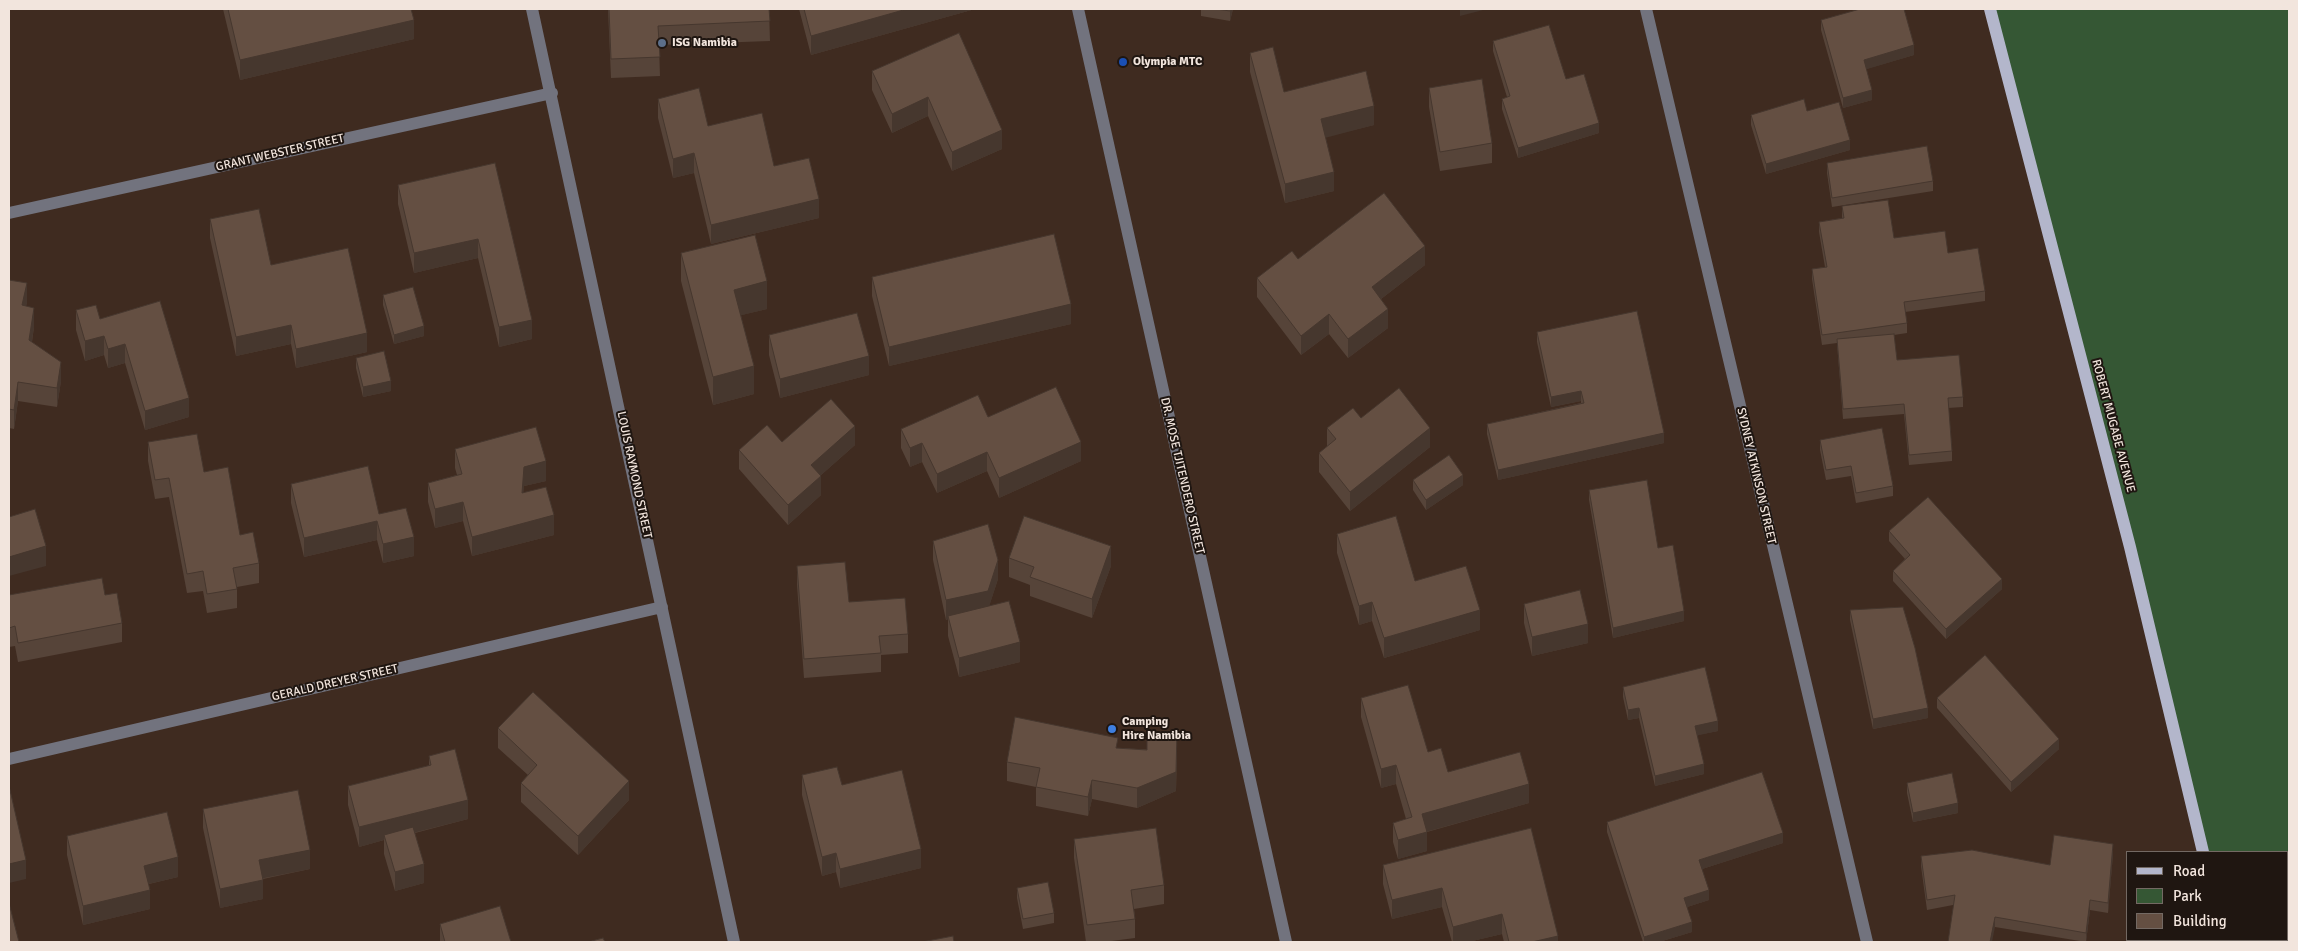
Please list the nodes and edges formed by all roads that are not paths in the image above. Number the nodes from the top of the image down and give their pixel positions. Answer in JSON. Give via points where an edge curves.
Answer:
{"nodes":[{"id":1,"x":532,"y":9,"type":"edge"},
{"id":2,"x":1078,"y":9,"type":"edge"},
{"id":3,"x":1646,"y":9,"type":"edge"},
{"id":4,"x":1990,"y":9,"type":"edge"},
{"id":5,"x":552,"y":92,"type":"junction"},
{"id":6,"x":9,"y":213,"type":"edge"},
{"id":7,"x":662,"y":606,"type":"junction"},
{"id":8,"x":9,"y":759,"type":"edge"},
{"id":9,"x":2203,"y":851,"type":"edge"},
{"id":10,"x":734,"y":942,"type":"edge"},
{"id":11,"x":1286,"y":942,"type":"edge"},
{"id":12,"x":1867,"y":942,"type":"edge"}],
"edges":[{"from":1,"to":5,"type":"street","name":"LOUIS RAYMOND STREET"},
{"from":2,"to":11,"type":"street","name":"DR. MOSE TJITENDERO STREET"},
{"from":3,"to":12,"type":"street","name":"SYDNEY ATKINSON STREET"},
{"from":4,"to":9,"type":"main road","name":"ROBERT MUGABE AVENUE","via":[[2130,546]]},
{"from":5,"to":6,"type":"street","name":"GRANT WEBSTER STREET"},
{"from":5,"to":7,"type":"street","name":"LOUIS RAYMOND STREET"},
{"from":7,"to":8,"type":"street","name":"GERALD DREYER STREET"},
{"from":7,"to":10,"type":"street","name":"LOUIS RAYMOND STREET"}]}
